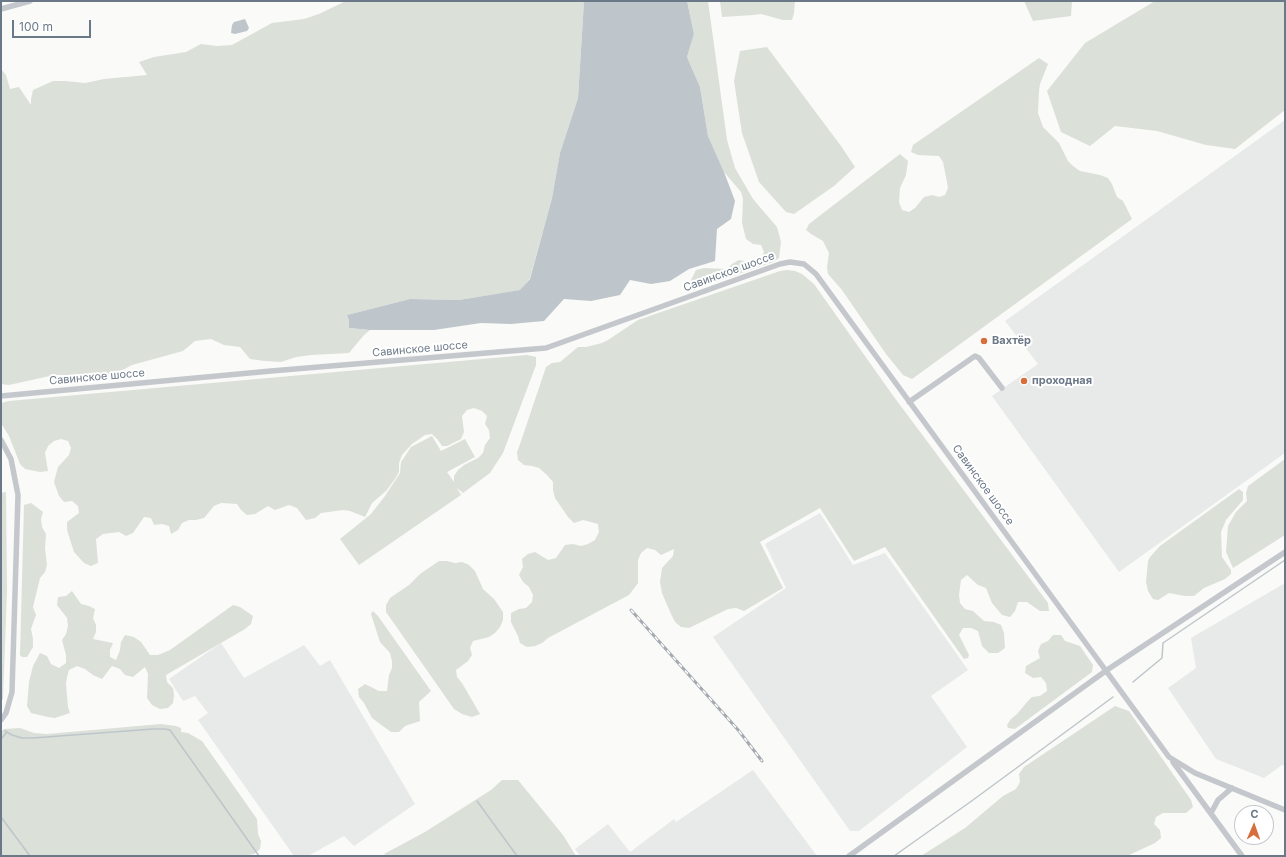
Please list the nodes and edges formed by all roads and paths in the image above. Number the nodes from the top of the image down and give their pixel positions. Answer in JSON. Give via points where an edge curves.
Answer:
{"nodes":[{"id":1,"x":30,"y":1,"type":"edge"},
{"id":2,"x":1,"y":9,"type":"edge"},
{"id":3,"x":1002,"y":388,"type":"dead end"},
{"id":4,"x":1,"y":396,"type":"edge"},
{"id":5,"x":909,"y":402,"type":"junction"},
{"id":6,"x":1,"y":440,"type":"edge"},
{"id":7,"x":1285,"y":552,"type":"edge"},
{"id":8,"x":1107,"y":670,"type":"junction"},
{"id":9,"x":1,"y":720,"type":"edge"},
{"id":10,"x":1169,"y":757,"type":"junction"},
{"id":11,"x":1232,"y":788,"type":"junction"},
{"id":12,"x":1285,"y":810,"type":"edge"},
{"id":13,"x":1211,"y":813,"type":"junction"},
{"id":14,"x":849,"y":856,"type":"edge"},
{"id":15,"x":1242,"y":856,"type":"edge"}],
"edges":[{"from":1,"to":2,"type":"street"},
{"from":3,"to":5,"type":"street","via":[[979,358],[974,356]]},
{"from":4,"to":5,"type":"street","name":"Савинское шоссе","via":[[546,348],[780,264],[798,262],[816,274]]},
{"from":5,"to":8,"type":"street","name":"Савинское шоссе"},
{"from":6,"to":9,"type":"street","via":[[11,459],[18,495],[12,692]]},
{"from":7,"to":8,"type":"street"},
{"from":8,"to":10,"type":"street","name":"Савинское шоссе"},
{"from":8,"to":14,"type":"street"},
{"from":10,"to":11,"type":"street","name":"Савинское шоссе","via":[[1195,773]]},
{"from":10,"to":13,"type":"street"},
{"from":11,"to":12,"type":"street","name":"Савинское шоссе"},
{"from":11,"to":13,"type":"street","via":[[1218,800]]},
{"from":13,"to":15,"type":"street"}]}
